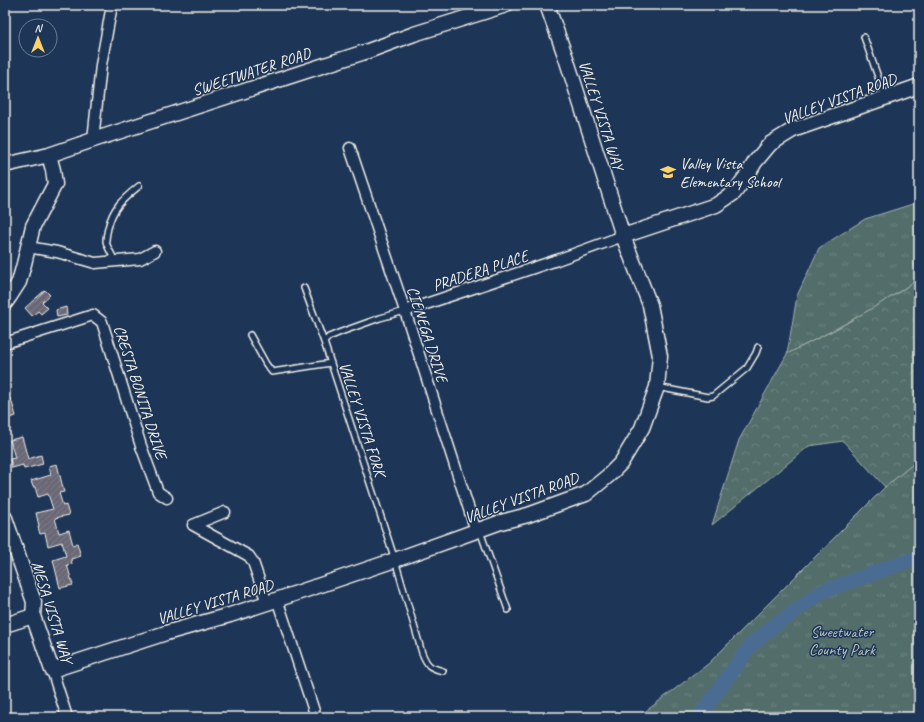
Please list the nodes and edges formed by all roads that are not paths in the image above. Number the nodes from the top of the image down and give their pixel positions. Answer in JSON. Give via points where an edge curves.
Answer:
{"nodes":[{"id":1,"x":112,"y":5,"type":"edge"},
{"id":2,"x":506,"y":5,"type":"edge"},
{"id":3,"x":547,"y":5,"type":"edge"},
{"id":4,"x":864,"y":37,"type":"dead end"},
{"id":5,"x":919,"y":86,"type":"edge"},
{"id":6,"x":885,"y":98,"type":"junction"},
{"id":7,"x":92,"y":140,"type":"junction"},
{"id":8,"x":350,"y":148,"type":"dead end"},
{"id":9,"x":49,"y":155,"type":"junction"},
{"id":10,"x":5,"y":165,"type":"edge"},
{"id":11,"x":139,"y":186,"type":"dead end"},
{"id":12,"x":624,"y":236,"type":"junction"},
{"id":13,"x":28,"y":247,"type":"junction"},
{"id":14,"x":155,"y":251,"type":"dead end"},
{"id":15,"x":115,"y":262,"type":"junction"},
{"id":16,"x":304,"y":288,"type":"dead end"},
{"id":17,"x":5,"y":303,"type":"edge"},
{"id":18,"x":405,"y":311,"type":"junction"},
{"id":19,"x":250,"y":334,"type":"dead end"},
{"id":20,"x":324,"y":342,"type":"junction"},
{"id":21,"x":5,"y":344,"type":"edge"},
{"id":22,"x":758,"y":347,"type":"dead end"},
{"id":23,"x":331,"y":363,"type":"junction"},
{"id":24,"x":656,"y":387,"type":"junction"},
{"id":25,"x":167,"y":498,"type":"dead end"},
{"id":26,"x":225,"y":512,"type":"dead end"},
{"id":27,"x":5,"y":518,"type":"edge"},
{"id":28,"x":478,"y":531,"type":"junction"},
{"id":29,"x":395,"y":560,"type":"junction"},
{"id":30,"x":272,"y":601,"type":"junction"},
{"id":31,"x":508,"y":610,"type":"dead end"},
{"id":32,"x":33,"y":616,"type":"junction"},
{"id":33,"x":5,"y":625,"type":"edge"},
{"id":34,"x":52,"y":670,"type":"junction"},
{"id":35,"x":443,"y":671,"type":"dead end"},
{"id":36,"x":68,"y":717,"type":"edge"},
{"id":37,"x":316,"y":717,"type":"edge"}],
"edges":[{"from":1,"to":7,"type":"street","via":[[101,65]]},
{"from":2,"to":7,"type":"street","name":"SWEETWATER ROAD"},
{"from":3,"to":12,"type":"street","name":"VALLEY VISTA WAY"},
{"from":4,"to":6,"type":"lane"},
{"from":5,"to":6,"type":"street","name":"VALLEY VISTA ROAD"},
{"from":6,"to":12,"type":"street","name":"VALLEY VISTA ROAD","via":[[793,130],[770,144],[734,193],[716,205]]},
{"from":7,"to":9,"type":"street","name":"SWEETWATER ROAD"},
{"from":8,"to":18,"type":"street","name":"CIENEGA DRIVE"},
{"from":9,"to":10,"type":"street","name":"SWEETWATER ROAD"},
{"from":9,"to":13,"type":"street","via":[[55,184],[33,226]]},
{"from":11,"to":15,"type":"lane","via":[[126,197],[110,218],[106,240]]},
{"from":12,"to":18,"type":"street","name":"PRADERA PLACE"},
{"from":12,"to":24,"type":"street","name":"VALLEY VISTA ROAD","via":[[650,305],[660,356]]},
{"from":13,"to":15,"type":"street","via":[[95,263]]},
{"from":13,"to":17,"type":"street","via":[[19,282]]},
{"from":14,"to":15,"type":"street","via":[[140,259]]},
{"from":16,"to":20,"type":"lane","name":"VALLEY VISTA FORK"},
{"from":18,"to":20,"type":"lane","name":"PRADERA PLACE","via":[[341,332],[328,337]]},
{"from":18,"to":28,"type":"street","name":"CIENEGA DRIVE"},
{"from":19,"to":23,"type":"lane","via":[[272,372]]},
{"from":20,"to":23,"type":"lane","name":"VALLEY VISTA FORK"},
{"from":21,"to":25,"type":"street","name":"CRESTA BONITA DRIVE","via":[[93,315],[102,322],[153,479],[158,492]]},
{"from":22,"to":24,"type":"lane","via":[[747,368],[713,396]]},
{"from":23,"to":29,"type":"lane","name":"VALLEY VISTA FORK"},
{"from":24,"to":28,"type":"street","name":"VALLEY VISTA ROAD","via":[[642,428],[621,462],[586,494]]},
{"from":26,"to":30,"type":"street","via":[[193,525],[249,556]]},
{"from":27,"to":32,"type":"street","name":"MESA VISTA WAY","via":[[34,602]]},
{"from":28,"to":29,"type":"street","name":"VALLEY VISTA ROAD"},
{"from":28,"to":31,"type":"lane"},
{"from":29,"to":30,"type":"street","name":"VALLEY VISTA ROAD"},
{"from":29,"to":35,"type":"lane","name":"VALLEY VISTA FORK","via":[[427,664]]},
{"from":30,"to":34,"type":"street","name":"VALLEY VISTA ROAD"},
{"from":30,"to":37,"type":"street"},
{"from":32,"to":33,"type":"street"},
{"from":32,"to":34,"type":"street","name":"MESA VISTA WAY"},
{"from":34,"to":36,"type":"street","name":"MESA VISTA WAY"}]}
